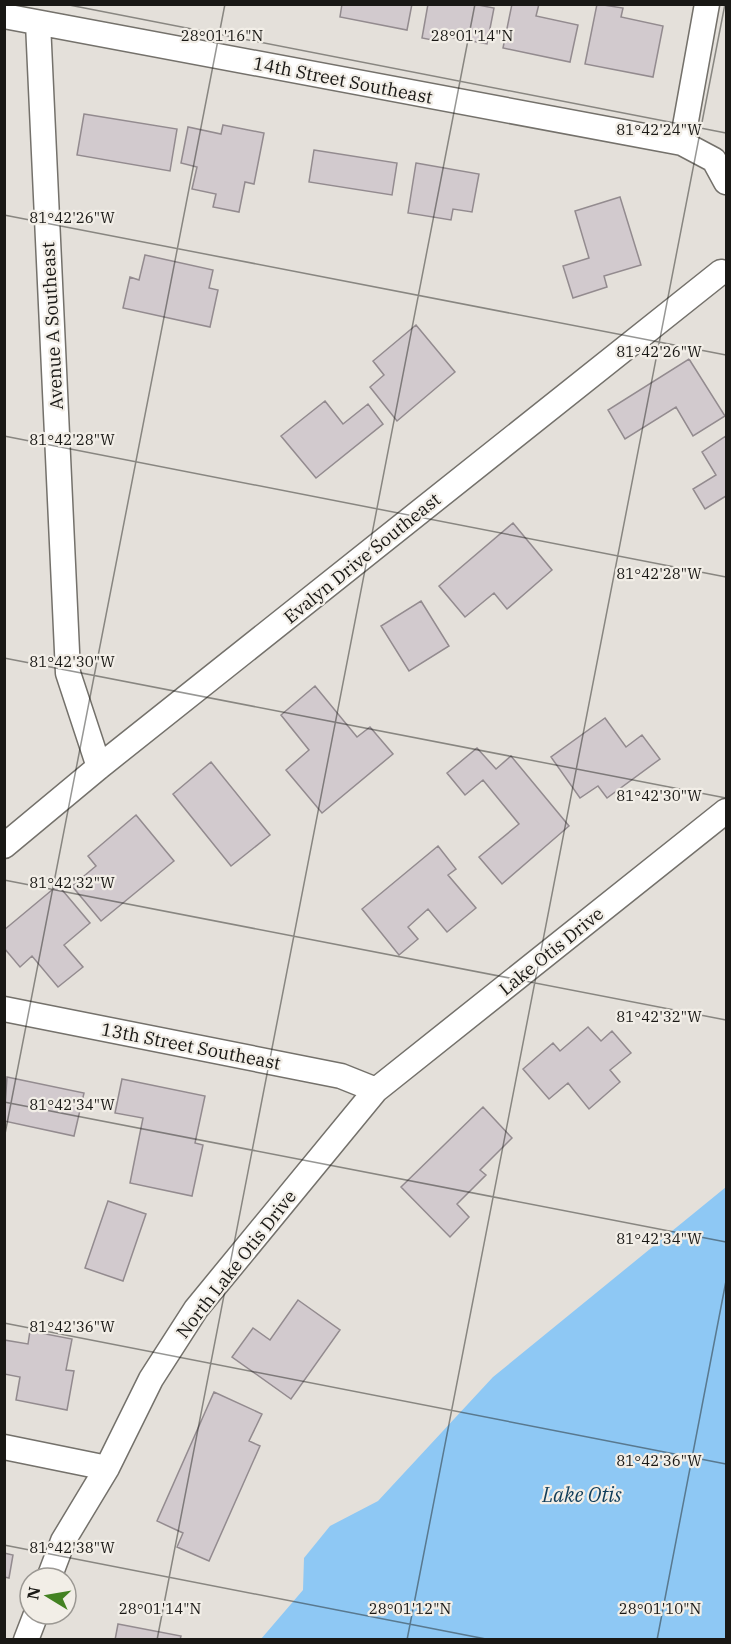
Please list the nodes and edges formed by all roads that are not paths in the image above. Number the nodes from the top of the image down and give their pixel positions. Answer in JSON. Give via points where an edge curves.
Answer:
{"nodes":[{"id":1,"x":707,"y":4,"type":"edge"},
{"id":2,"x":4,"y":16,"type":"edge"},
{"id":3,"x":38,"y":23,"type":"junction"},
{"id":4,"x":682,"y":143,"type":"junction"},
{"id":5,"x":726,"y":182,"type":"edge"},
{"id":6,"x":725,"y":269,"type":"edge"},
{"id":7,"x":99,"y":767,"type":"junction"},
{"id":8,"x":726,"y":811,"type":"edge"},
{"id":9,"x":4,"y":846,"type":"edge"},
{"id":10,"x":4,"y":1009,"type":"edge"},
{"id":11,"x":376,"y":1090,"type":"junction"},
{"id":12,"x":4,"y":1447,"type":"edge"},
{"id":13,"x":106,"y":1468,"type":"junction"},
{"id":14,"x":54,"y":1566,"type":"edge"}],
"edges":[{"from":1,"to":4,"type":"street"},
{"from":2,"to":3,"type":"street","name":"14th Street Southeast"},
{"from":3,"to":4,"type":"street","name":"14th Street Southeast"},
{"from":3,"to":7,"type":"street","name":"Avenue A Southeast","via":[[68,674]]},
{"from":4,"to":5,"type":"street","name":"14th Street Southeast","via":[[714,160]]},
{"from":6,"to":7,"type":"street","name":"Evalyn Drive Southeast"},
{"from":7,"to":9,"type":"street","name":"Evalyn Drive Southeast"},
{"from":8,"to":11,"type":"street","name":"Lake Otis Drive"},
{"from":10,"to":11,"type":"street","name":"13th Street Southeast","via":[[340,1076]]},
{"from":11,"to":13,"type":"street","name":"North Lake Otis Drive","via":[[196,1309],[151,1379]]},
{"from":12,"to":13,"type":"street"},
{"from":13,"to":14,"type":"street","name":"North Lake Otis Drive","via":[[63,1541]]}]}
